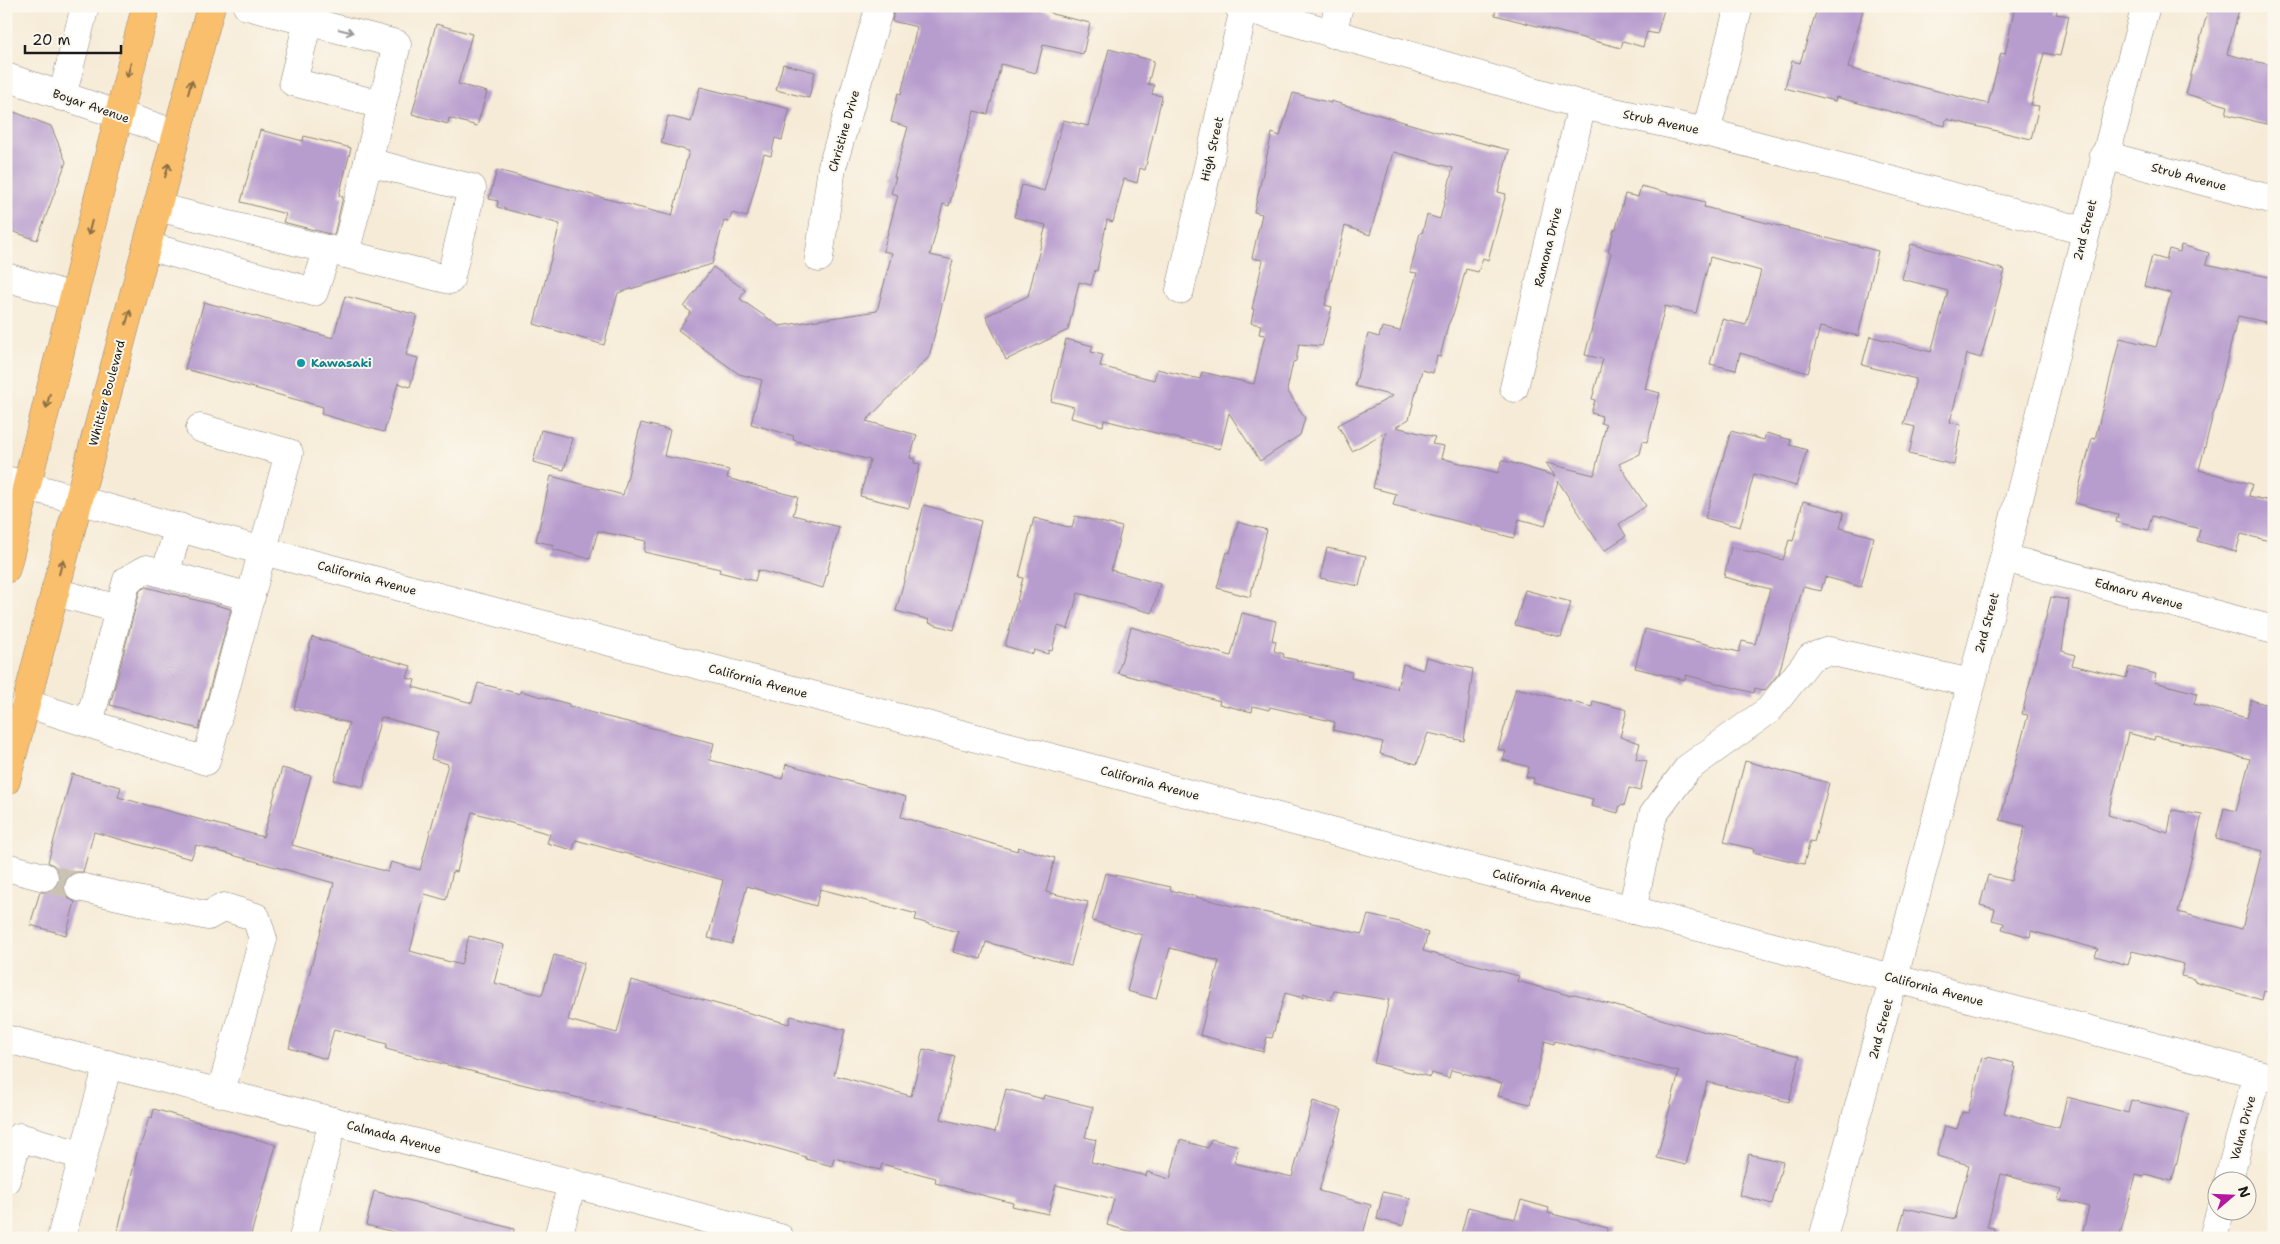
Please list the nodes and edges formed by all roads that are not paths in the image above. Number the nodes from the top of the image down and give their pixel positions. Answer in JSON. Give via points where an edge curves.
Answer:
{"nodes":[{"id":1,"x":86,"y":6,"type":"edge"},
{"id":2,"x":146,"y":6,"type":"edge"},
{"id":3,"x":211,"y":6,"type":"edge"},
{"id":4,"x":248,"y":6,"type":"edge"},
{"id":5,"x":880,"y":6,"type":"edge"},
{"id":6,"x":1339,"y":6,"type":"edge"},
{"id":7,"x":1740,"y":6,"type":"edge"},
{"id":8,"x":2146,"y":6,"type":"edge"},
{"id":9,"x":1241,"y":7,"type":"edge"},
{"id":10,"x":308,"y":21,"type":"junction"},
{"id":11,"x":1332,"y":34,"type":"junction"},
{"id":12,"x":6,"y":77,"type":"edge"},
{"id":13,"x":62,"y":97,"type":"junction"},
{"id":14,"x":382,"y":105,"type":"junction"},
{"id":15,"x":1582,"y":105,"type":"junction"},
{"id":16,"x":118,"y":116,"type":"junction"},
{"id":17,"x":1706,"y":132,"type":"junction"},
{"id":18,"x":177,"y":134,"type":"junction"},
{"id":19,"x":2104,"y":155,"type":"junction"},
{"id":20,"x":368,"y":162,"type":"junction"},
{"id":21,"x":2274,"y":200,"type":"edge"},
{"id":22,"x":157,"y":207,"type":"junction"},
{"id":23,"x":2085,"y":231,"type":"junction"},
{"id":24,"x":147,"y":246,"type":"junction"},
{"id":25,"x":337,"y":251,"type":"junction"},
{"id":26,"x":819,"y":258,"type":"dead end"},
{"id":27,"x":6,"y":277,"type":"edge"},
{"id":28,"x":1180,"y":290,"type":"dead end"},
{"id":29,"x":73,"y":297,"type":"junction"},
{"id":30,"x":1514,"y":388,"type":"dead end"},
{"id":31,"x":200,"y":428,"type":"dead end"},
{"id":32,"x":17,"y":482,"type":"edge"},
{"id":33,"x":79,"y":500,"type":"junction"},
{"id":34,"x":179,"y":527,"type":"junction"},
{"id":35,"x":263,"y":550,"type":"junction"},
{"id":36,"x":2004,"y":558,"type":"junction"},
{"id":37,"x":6,"y":569,"type":"edge"},
{"id":38,"x":165,"y":574,"type":"junction"},
{"id":39,"x":55,"y":592,"type":"junction"},
{"id":40,"x":251,"y":597,"type":"junction"},
{"id":41,"x":119,"y":610,"type":"junction"},
{"id":42,"x":2274,"y":630,"type":"edge"},
{"id":43,"x":1971,"y":683,"type":"junction"},
{"id":44,"x":25,"y":703,"type":"junction"},
{"id":45,"x":89,"y":723,"type":"junction"},
{"id":46,"x":6,"y":781,"type":"edge"},
{"id":47,"x":6,"y":867,"type":"edge"},
{"id":48,"x":44,"y":877,"type":"tunnel mouth"},
{"id":49,"x":79,"y":886,"type":"tunnel mouth"},
{"id":50,"x":1632,"y":910,"type":"junction"},
{"id":51,"x":1894,"y":978,"type":"junction"},
{"id":52,"x":6,"y":1039,"type":"edge"},
{"id":53,"x":108,"y":1064,"type":"junction"},
{"id":54,"x":2266,"y":1076,"type":"edge"},
{"id":55,"x":221,"y":1092,"type":"junction"},
{"id":56,"x":333,"y":1121,"type":"junction"},
{"id":57,"x":83,"y":1156,"type":"junction"},
{"id":58,"x":2232,"y":1172,"type":"edge"},
{"id":59,"x":6,"y":1180,"type":"edge"},
{"id":60,"x":572,"y":1183,"type":"junction"},
{"id":61,"x":2217,"y":1222,"type":"edge"},
{"id":62,"x":61,"y":1238,"type":"edge"},
{"id":63,"x":303,"y":1238,"type":"edge"},
{"id":64,"x":558,"y":1238,"type":"edge"},
{"id":65,"x":780,"y":1238,"type":"edge"},
{"id":66,"x":1823,"y":1238,"type":"edge"},
{"id":67,"x":2213,"y":1238,"type":"edge"}],
"edges":[{"from":1,"to":13,"type":"street"},
{"from":2,"to":16,"type":"main road","one_way":true},
{"from":18,"to":3,"type":"main road","name":"Whittier Boulevard","one_way":true},
{"from":4,"to":10,"type":"street"},
{"from":5,"to":26,"type":"street","name":"Christine Drive","via":[[832,167]]},
{"from":6,"to":11,"type":"street"},
{"from":7,"to":17,"type":"street"},
{"from":8,"to":19,"type":"street","name":"2nd Street"},
{"from":9,"to":11,"type":"street","name":"Strub Avenue"},
{"from":9,"to":28,"type":"street","name":"High Street"},
{"from":10,"to":14,"type":"street","one_way":true,"via":[[397,44]]},
{"from":10,"to":14,"type":"street","via":[[293,82]]},
{"from":11,"to":15,"type":"street","name":"Strub Avenue"},
{"from":12,"to":13,"type":"street","name":"Boyar Avenue"},
{"from":13,"to":16,"type":"street","name":"Boyar Avenue"},
{"from":14,"to":20,"type":"street"},
{"from":15,"to":17,"type":"street","name":"Strub Avenue"},
{"from":15,"to":30,"type":"street","name":"Ramona Drive"},
{"from":16,"to":18,"type":"street","name":"Boyar Avenue"},
{"from":16,"to":29,"type":"main road","one_way":true},
{"from":17,"to":23,"type":"street","name":"Strub Avenue"},
{"from":22,"to":18,"type":"main road","name":"Whittier Boulevard","one_way":true},
{"from":19,"to":21,"type":"street","name":"Strub Avenue"},
{"from":19,"to":23,"type":"street","name":"2nd Street"},
{"from":20,"to":25,"type":"street"},
{"from":20,"to":25,"type":"street","via":[[472,188],[450,280]]},
{"from":22,"to":24,"type":"main road","name":"Whittier Boulevard"},
{"from":22,"to":25,"type":"street"},
{"from":23,"to":36,"type":"street","name":"2nd Street"},
{"from":24,"to":25,"type":"street","via":[[314,292]]},
{"from":33,"to":24,"type":"main road","name":"Whittier Boulevard","one_way":true},
{"from":27,"to":29,"type":"street"},
{"from":29,"to":32,"type":"main road","one_way":true},
{"from":31,"to":35,"type":"street","via":[[289,453]]},
{"from":32,"to":33,"type":"street","name":"California Avenue"},
{"from":32,"to":37,"type":"main road"},
{"from":33,"to":34,"type":"street","name":"California Avenue"},
{"from":39,"to":33,"type":"main road","name":"Whittier Boulevard","one_way":true},
{"from":34,"to":35,"type":"street","name":"California Avenue"},
{"from":34,"to":38,"type":"street"},
{"from":35,"to":40,"type":"street"},
{"from":35,"to":50,"type":"street","name":"California Avenue"},
{"from":36,"to":42,"type":"street","name":"Edmaru Avenue"},
{"from":36,"to":43,"type":"street","name":"2nd Street"},
{"from":38,"to":40,"type":"street"},
{"from":38,"to":41,"type":"street","via":[[147,569],[127,580]]},
{"from":39,"to":41,"type":"street"},
{"from":39,"to":44,"type":"main road","name":"Whittier Boulevard"},
{"from":40,"to":45,"type":"street","via":[[206,761]]},
{"from":41,"to":45,"type":"street"},
{"from":43,"to":50,"type":"street","via":[[1829,651],[1811,657],[1768,710],[1688,768],[1653,815]]},
{"from":43,"to":51,"type":"street","name":"2nd Street"},
{"from":44,"to":45,"type":"street"},
{"from":44,"to":46,"type":"main road","name":"Whittier Boulevard"},
{"from":47,"to":48,"type":"street"},
{"from":49,"to":55,"type":"street","via":[[208,916],[224,907],[256,917],[263,939]]},
{"from":50,"to":51,"type":"street","name":"California Avenue"},
{"from":51,"to":54,"type":"street","name":"California Avenue"},
{"from":51,"to":66,"type":"street","name":"2nd Street"},
{"from":52,"to":53,"type":"street","name":"Calmada Avenue"},
{"from":53,"to":55,"type":"street","name":"Calmada Avenue"},
{"from":53,"to":57,"type":"street"},
{"from":54,"to":58,"type":"street","name":"Valna Drive"},
{"from":55,"to":56,"type":"street","name":"Calmada Avenue"},
{"from":56,"to":60,"type":"street","name":"Calmada Avenue"},
{"from":56,"to":63,"type":"street"},
{"from":57,"to":59,"type":"street","via":[[19,1136]]},
{"from":57,"to":62,"type":"street"},
{"from":60,"to":64,"type":"street"},
{"from":60,"to":65,"type":"street","name":"Calmada Avenue"},
{"from":61,"to":67,"type":"street"}]}
